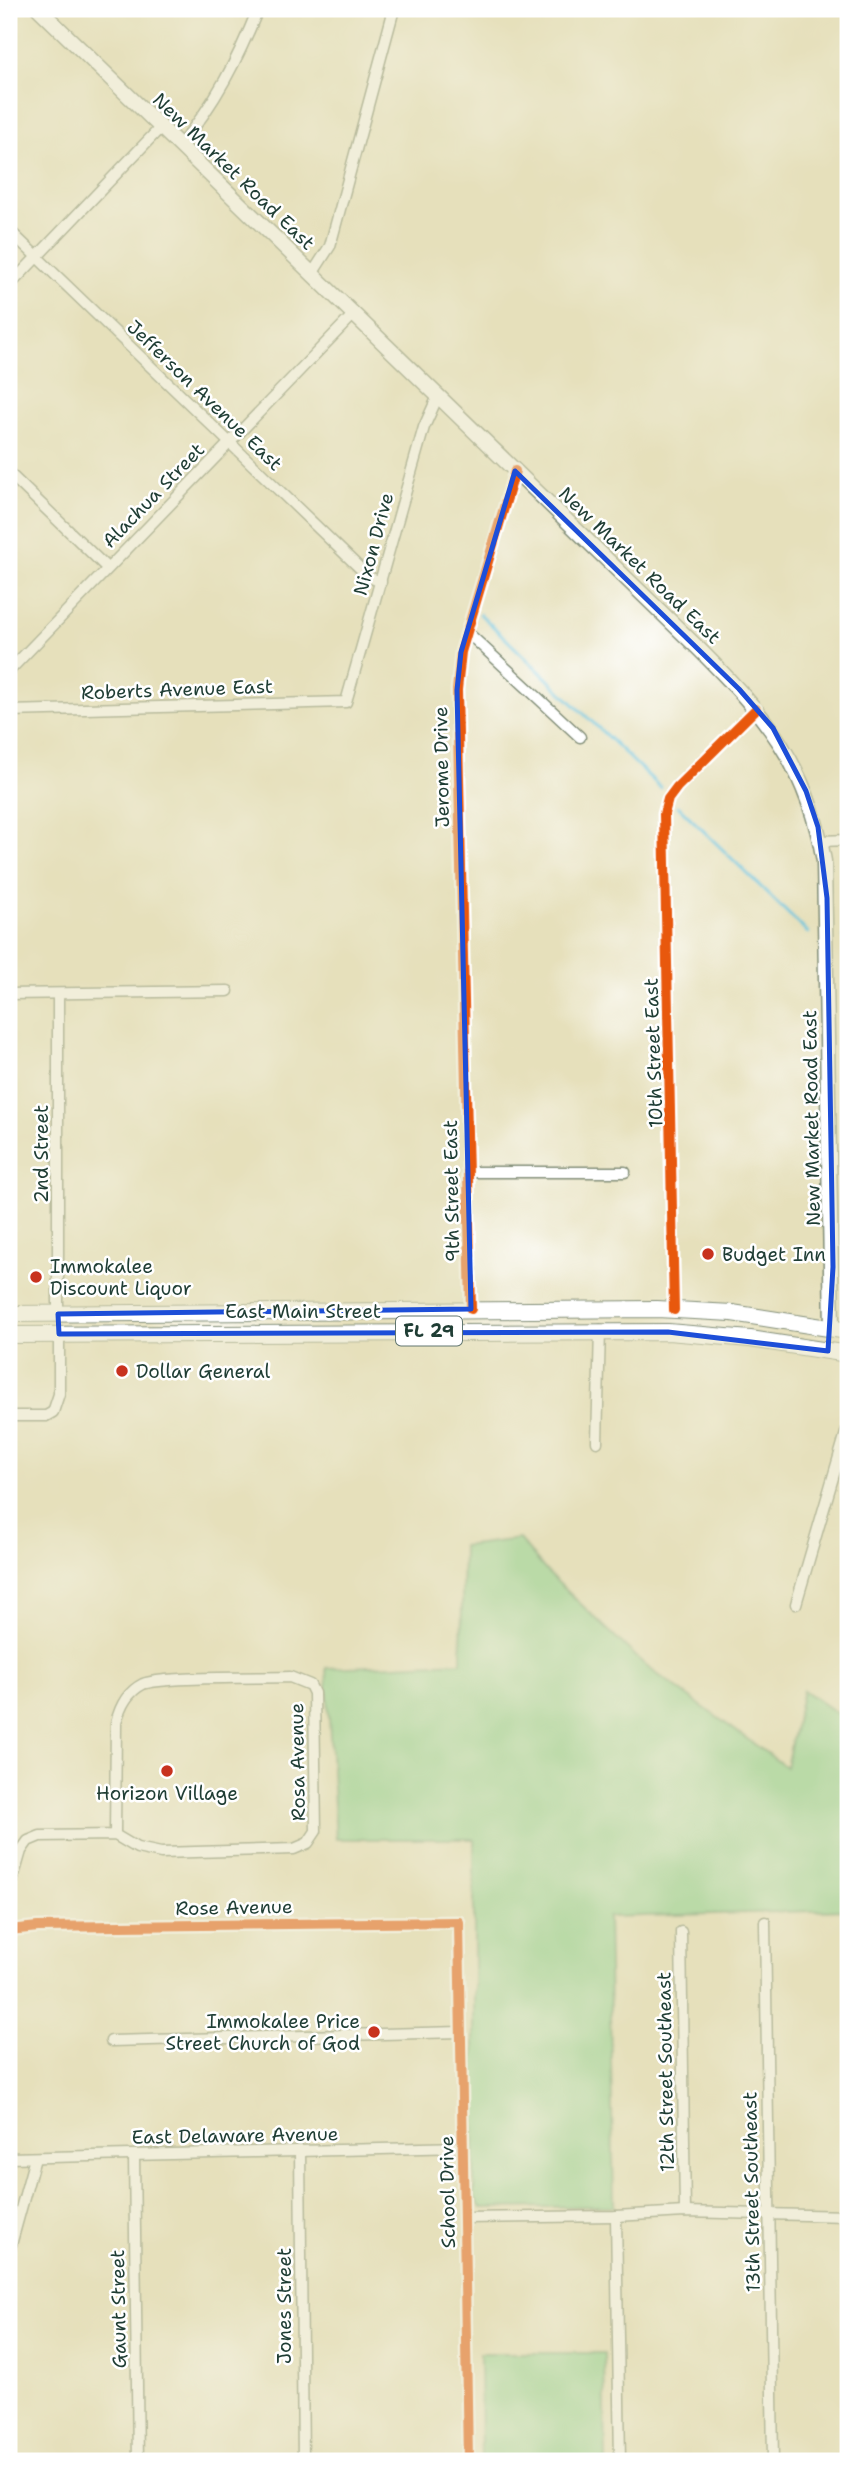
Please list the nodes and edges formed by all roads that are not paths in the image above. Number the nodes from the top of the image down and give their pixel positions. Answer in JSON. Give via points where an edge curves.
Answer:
{"nodes":[{"id":1,"x":39,"y":9,"type":"edge"},
{"id":2,"x":258,"y":9,"type":"edge"},
{"id":3,"x":394,"y":9,"type":"edge"},
{"id":4,"x":161,"y":127,"type":"junction"},
{"id":5,"x":180,"y":145,"type":"junction"},
{"id":6,"x":9,"y":230,"type":"edge"},
{"id":7,"x":37,"y":257,"type":"junction"},
{"id":8,"x":312,"y":274,"type":"junction"},
{"id":9,"x":9,"y":286,"type":"edge"},
{"id":10,"x":354,"y":314,"type":"junction"},
{"id":11,"x":438,"y":396,"type":"junction"},
{"id":12,"x":228,"y":442,"type":"junction"},
{"id":13,"x":515,"y":471,"type":"junction"},
{"id":14,"x":9,"y":473,"type":"edge"},
{"id":15,"x":107,"y":568,"type":"junction"},
{"id":16,"x":381,"y":582,"type":"junction"},
{"id":17,"x":467,"y":632,"type":"junction"},
{"id":18,"x":9,"y":671,"type":"edge"},
{"id":19,"x":346,"y":702,"type":"joint"},
{"id":20,"x":756,"y":709,"type":"junction"},
{"id":21,"x":9,"y":711,"type":"edge"},
{"id":22,"x":580,"y":737,"type":"dead end"},
{"id":23,"x":848,"y":840,"type":"edge"},
{"id":24,"x":821,"y":841,"type":"junction"},
{"id":25,"x":228,"y":991,"type":"dead end"},
{"id":26,"x":58,"y":994,"type":"junction"},
{"id":27,"x":9,"y":995,"type":"edge"},
{"id":28,"x":465,"y":1071,"type":"joint"},
{"id":29,"x":467,"y":1172,"type":"junction"},
{"id":30,"x":625,"y":1172,"type":"dead end"},
{"id":31,"x":471,"y":1309,"type":"junction"},
{"id":32,"x":674,"y":1310,"type":"junction"},
{"id":33,"x":9,"y":1314,"type":"edge"},
{"id":34,"x":58,"y":1314,"type":"junction"},
{"id":35,"x":600,"y":1330,"type":"junction"},
{"id":36,"x":840,"y":1330,"type":"edge"},
{"id":37,"x":470,"y":1331,"type":"junction"},
{"id":38,"x":59,"y":1334,"type":"junction"},
{"id":39,"x":9,"y":1335,"type":"edge"},
{"id":40,"x":828,"y":1350,"type":"junction"},
{"id":41,"x":848,"y":1354,"type":"edge"},
{"id":42,"x":9,"y":1416,"type":"edge"},
{"id":43,"x":848,"y":1426,"type":"edge"},
{"id":44,"x":597,"y":1443,"type":"dead end"},
{"id":45,"x":796,"y":1604,"type":"dead end"},
{"id":46,"x":115,"y":1835,"type":"junction"},
{"id":47,"x":9,"y":1892,"type":"edge"},
{"id":48,"x":765,"y":1922,"type":"dead end"},
{"id":49,"x":459,"y":1923,"type":"joint"},
{"id":50,"x":9,"y":1930,"type":"edge"},
{"id":51,"x":681,"y":1932,"type":"dead end"},
{"id":52,"x":461,"y":2032,"type":"junction"},
{"id":53,"x":111,"y":2041,"type":"dead end"},
{"id":54,"x":463,"y":2147,"type":"junction"},
{"id":55,"x":300,"y":2151,"type":"junction"},
{"id":56,"x":134,"y":2155,"type":"junction"},
{"id":57,"x":9,"y":2158,"type":"edge"},
{"id":58,"x":35,"y":2158,"type":"junction"},
{"id":59,"x":685,"y":2212,"type":"junction"},
{"id":60,"x":768,"y":2215,"type":"junction"},
{"id":61,"x":616,"y":2216,"type":"junction"},
{"id":62,"x":848,"y":2216,"type":"edge"},
{"id":63,"x":464,"y":2218,"type":"junction"},
{"id":64,"x":9,"y":2252,"type":"edge"},
{"id":65,"x":138,"y":2461,"type":"edge"},
{"id":66,"x":303,"y":2461,"type":"edge"},
{"id":67,"x":468,"y":2461,"type":"edge"},
{"id":68,"x":620,"y":2461,"type":"edge"},
{"id":69,"x":773,"y":2461,"type":"edge"}],
"edges":[{"from":1,"to":4,"type":"main road","name":"New Market Road East"},
{"from":2,"to":5,"type":"street","via":[[222,88]]},
{"from":3,"to":8,"type":"street","via":[[330,246]]},
{"from":4,"to":5,"type":"main road","name":"New Market Road East"},
{"from":4,"to":7,"type":"street"},
{"from":5,"to":8,"type":"main road","name":"New Market Road East"},
{"from":6,"to":7,"type":"street","name":"Jefferson Avenue East"},
{"from":7,"to":9,"type":"street"},
{"from":7,"to":12,"type":"street","name":"Jefferson Avenue East"},
{"from":8,"to":10,"type":"main road","name":"New Market Road East"},
{"from":10,"to":11,"type":"main road","name":"New Market Road East"},
{"from":10,"to":12,"type":"street","name":"Alachua Street"},
{"from":11,"to":13,"type":"main road","name":"New Market Road East"},
{"from":11,"to":16,"type":"street","name":"Nixon Drive","via":[[424,427]]},
{"from":12,"to":15,"type":"street","name":"Alachua Street"},
{"from":12,"to":16,"type":"street","name":"Jefferson Avenue East","via":[[369,577]]},
{"from":13,"to":17,"type":"street","name":"Jerome Drive"},
{"from":13,"to":20,"type":"main road","name":"New Market Road East"},
{"from":14,"to":15,"type":"street"},
{"from":15,"to":18,"type":"street","name":"Alachua Street"},
{"from":16,"to":19,"type":"street","name":"Nixon Drive"},
{"from":17,"to":22,"type":"street"},
{"from":17,"to":28,"type":"street","name":"Jerome Drive","via":[[457,690]]},
{"from":19,"to":21,"type":"street","name":"Roberts Avenue East"},
{"from":20,"to":24,"type":"main road","name":"New Market Road East","via":[[797,769]]},
{"from":20,"to":32,"type":"street","name":"10th Street East","via":[[670,796],[664,814]]},
{"from":23,"to":24,"type":"street"},
{"from":24,"to":36,"type":"main road","name":"New Market Road East","via":[[827,898]]},
{"from":25,"to":26,"type":"street"},
{"from":26,"to":27,"type":"street"},
{"from":26,"to":34,"type":"street","name":"2nd Street"},
{"from":28,"to":29,"type":"street","name":"9th Street East"},
{"from":29,"to":30,"type":"street"},
{"from":29,"to":31,"type":"street","name":"9th Street East"},
{"from":31,"to":32,"type":"highway","name":"East Main Street","number":"FL 29"},
{"from":31,"to":34,"type":"highway","name":"East Main Street","number":"FL 29"},
{"from":31,"to":37,"type":"highway"},
{"from":32,"to":36,"type":"highway","name":"East Main Street","number":"FL 29","via":[[732,1313]]},
{"from":33,"to":34,"type":"highway","name":"East Main Street","number":"FL 29"},
{"from":34,"to":38,"type":"highway"},
{"from":35,"to":37,"type":"highway","name":"East Main Street","number":"FL 29"},
{"from":35,"to":40,"type":"highway","name":"East Main Street","number":"FL 29","via":[[694,1333]]},
{"from":35,"to":44,"type":"street"},
{"from":36,"to":40,"type":"highway"},
{"from":37,"to":38,"type":"highway","name":"East Main Street","number":"FL 29"},
{"from":38,"to":39,"type":"highway","name":"East Main Street","number":"FL 29"},
{"from":38,"to":42,"type":"street","via":[[59,1394],[53,1412]]},
{"from":40,"to":41,"type":"highway","name":"East Main Street","number":"FL 29"},
{"from":43,"to":45,"type":"street"},
{"from":46,"to":46,"type":"street","name":"Rosa Avenue","via":[[137,1848],[160,1853],[294,1849],[308,1843],[316,1831],[314,1693],[310,1685],[290,1678],[153,1682],[130,1693],[116,1723]]},
{"from":46,"to":47,"type":"street","name":"Rosa Avenue","via":[[40,1836],[28,1841]]},
{"from":48,"to":60,"type":"street","name":"13th Street Southeast"},
{"from":49,"to":50,"type":"street","name":"Rose Avenue"},
{"from":49,"to":52,"type":"street","name":"School Drive"},
{"from":51,"to":59,"type":"street","name":"12th Street Southeast"},
{"from":52,"to":53,"type":"street"},
{"from":52,"to":54,"type":"street","name":"School Drive"},
{"from":54,"to":55,"type":"street","name":"East Delaware Avenue"},
{"from":54,"to":63,"type":"street","name":"School Drive"},
{"from":55,"to":56,"type":"street","name":"East Delaware Avenue"},
{"from":55,"to":66,"type":"street","name":"Jones Street"},
{"from":56,"to":58,"type":"street","name":"East Delaware Avenue"},
{"from":56,"to":65,"type":"street","name":"Gaunt Street"},
{"from":57,"to":58,"type":"street","name":"East Delaware Avenue"},
{"from":58,"to":64,"type":"street"},
{"from":59,"to":60,"type":"street"},
{"from":59,"to":61,"type":"street"},
{"from":60,"to":62,"type":"street"},
{"from":60,"to":69,"type":"street","name":"13th Street Southeast"},
{"from":61,"to":63,"type":"street"},
{"from":61,"to":68,"type":"street"},
{"from":63,"to":67,"type":"street","name":"School Drive"}]}
